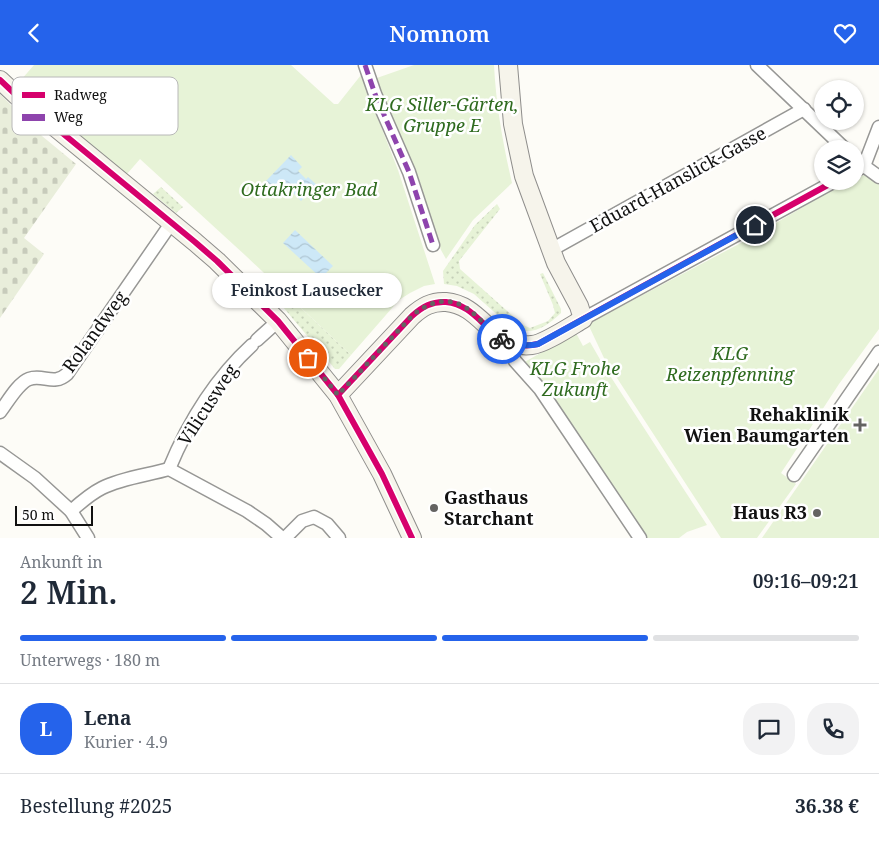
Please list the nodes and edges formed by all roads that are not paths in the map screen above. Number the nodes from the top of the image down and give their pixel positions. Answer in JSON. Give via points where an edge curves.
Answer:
{"nodes":[{"id":1,"x":366,"y":65,"type":"edge"},
{"id":2,"x":508,"y":65,"type":"edge"},
{"id":3,"x":757,"y":65,"type":"edge"},
{"id":4,"x":0,"y":80,"type":"edge"},
{"id":5,"x":12,"y":91,"type":"edge"},
{"id":6,"x":804,"y":109,"type":"junction"},
{"id":7,"x":879,"y":127,"type":"edge"},
{"id":8,"x":65,"y":135,"type":"edge"},
{"id":9,"x":836,"y":140,"type":"edge"},
{"id":10,"x":864,"y":154,"type":"edge"},
{"id":11,"x":864,"y":168,"type":"edge"},
{"id":12,"x":879,"y":177,"type":"edge"},
{"id":13,"x":820,"y":190,"type":"edge"},
{"id":14,"x":172,"y":222,"type":"junction"},
{"id":15,"x":432,"y":245,"type":"dead end"},
{"id":16,"x":551,"y":250,"type":"junction"},
{"id":17,"x":583,"y":319,"type":"junction"},
{"id":18,"x":278,"y":321,"type":"junction"},
{"id":19,"x":505,"y":340,"type":"junction"},
{"id":20,"x":879,"y":351,"type":"edge"},
{"id":21,"x":338,"y":395,"type":"junction"},
{"id":22,"x":0,"y":412,"type":"edge"},
{"id":23,"x":0,"y":453,"type":"edge"},
{"id":24,"x":169,"y":469,"type":"junction"},
{"id":25,"x":794,"y":475,"type":"dead end"},
{"id":26,"x":71,"y":511,"type":"junction"},
{"id":27,"x":411,"y":537,"type":"edge"},
{"id":28,"x":88,"y":538,"type":"edge"},
{"id":29,"x":283,"y":538,"type":"edge"},
{"id":30,"x":339,"y":538,"type":"edge"},
{"id":31,"x":640,"y":538,"type":"edge"}],
"edges":[{"from":1,"to":15,"type":"street","via":[[409,172]]},
{"from":2,"to":16,"type":"street","via":[[512,124],[524,176]]},
{"from":3,"to":6,"type":"street"},
{"from":4,"to":5,"type":"street"},
{"from":6,"to":9,"type":"street"},
{"from":6,"to":16,"type":"street","name":"Eduard-Hanslick-Gasse"},
{"from":7,"to":10,"type":"street"},
{"from":8,"to":14,"type":"street"},
{"from":11,"to":12,"type":"street"},
{"from":13,"to":17,"type":"street"},
{"from":14,"to":18,"type":"street"},
{"from":14,"to":22,"type":"street","name":"Rolandweg","via":[[67,374],[62,379],[27,380]]},
{"from":16,"to":17,"type":"street"},
{"from":17,"to":19,"type":"street","via":[[538,344],[518,345]]},
{"from":18,"to":21,"type":"street"},
{"from":18,"to":24,"type":"street","name":"Vilicusweg","via":[[239,357],[213,389]]},
{"from":19,"to":21,"type":"street","via":[[462,305],[440,301],[430,303],[412,316]]},
{"from":19,"to":31,"type":"street","via":[[515,361],[540,389]]},
{"from":20,"to":25,"type":"street"},
{"from":21,"to":27,"type":"street","via":[[382,474]]},
{"from":23,"to":26,"type":"street","via":[[35,478]]},
{"from":24,"to":26,"type":"street","via":[[104,487]]},
{"from":24,"to":29,"type":"street","via":[[247,511]]},
{"from":26,"to":28,"type":"street"},
{"from":29,"to":30,"type":"street","via":[[302,521],[314,517],[327,524]]}]}
